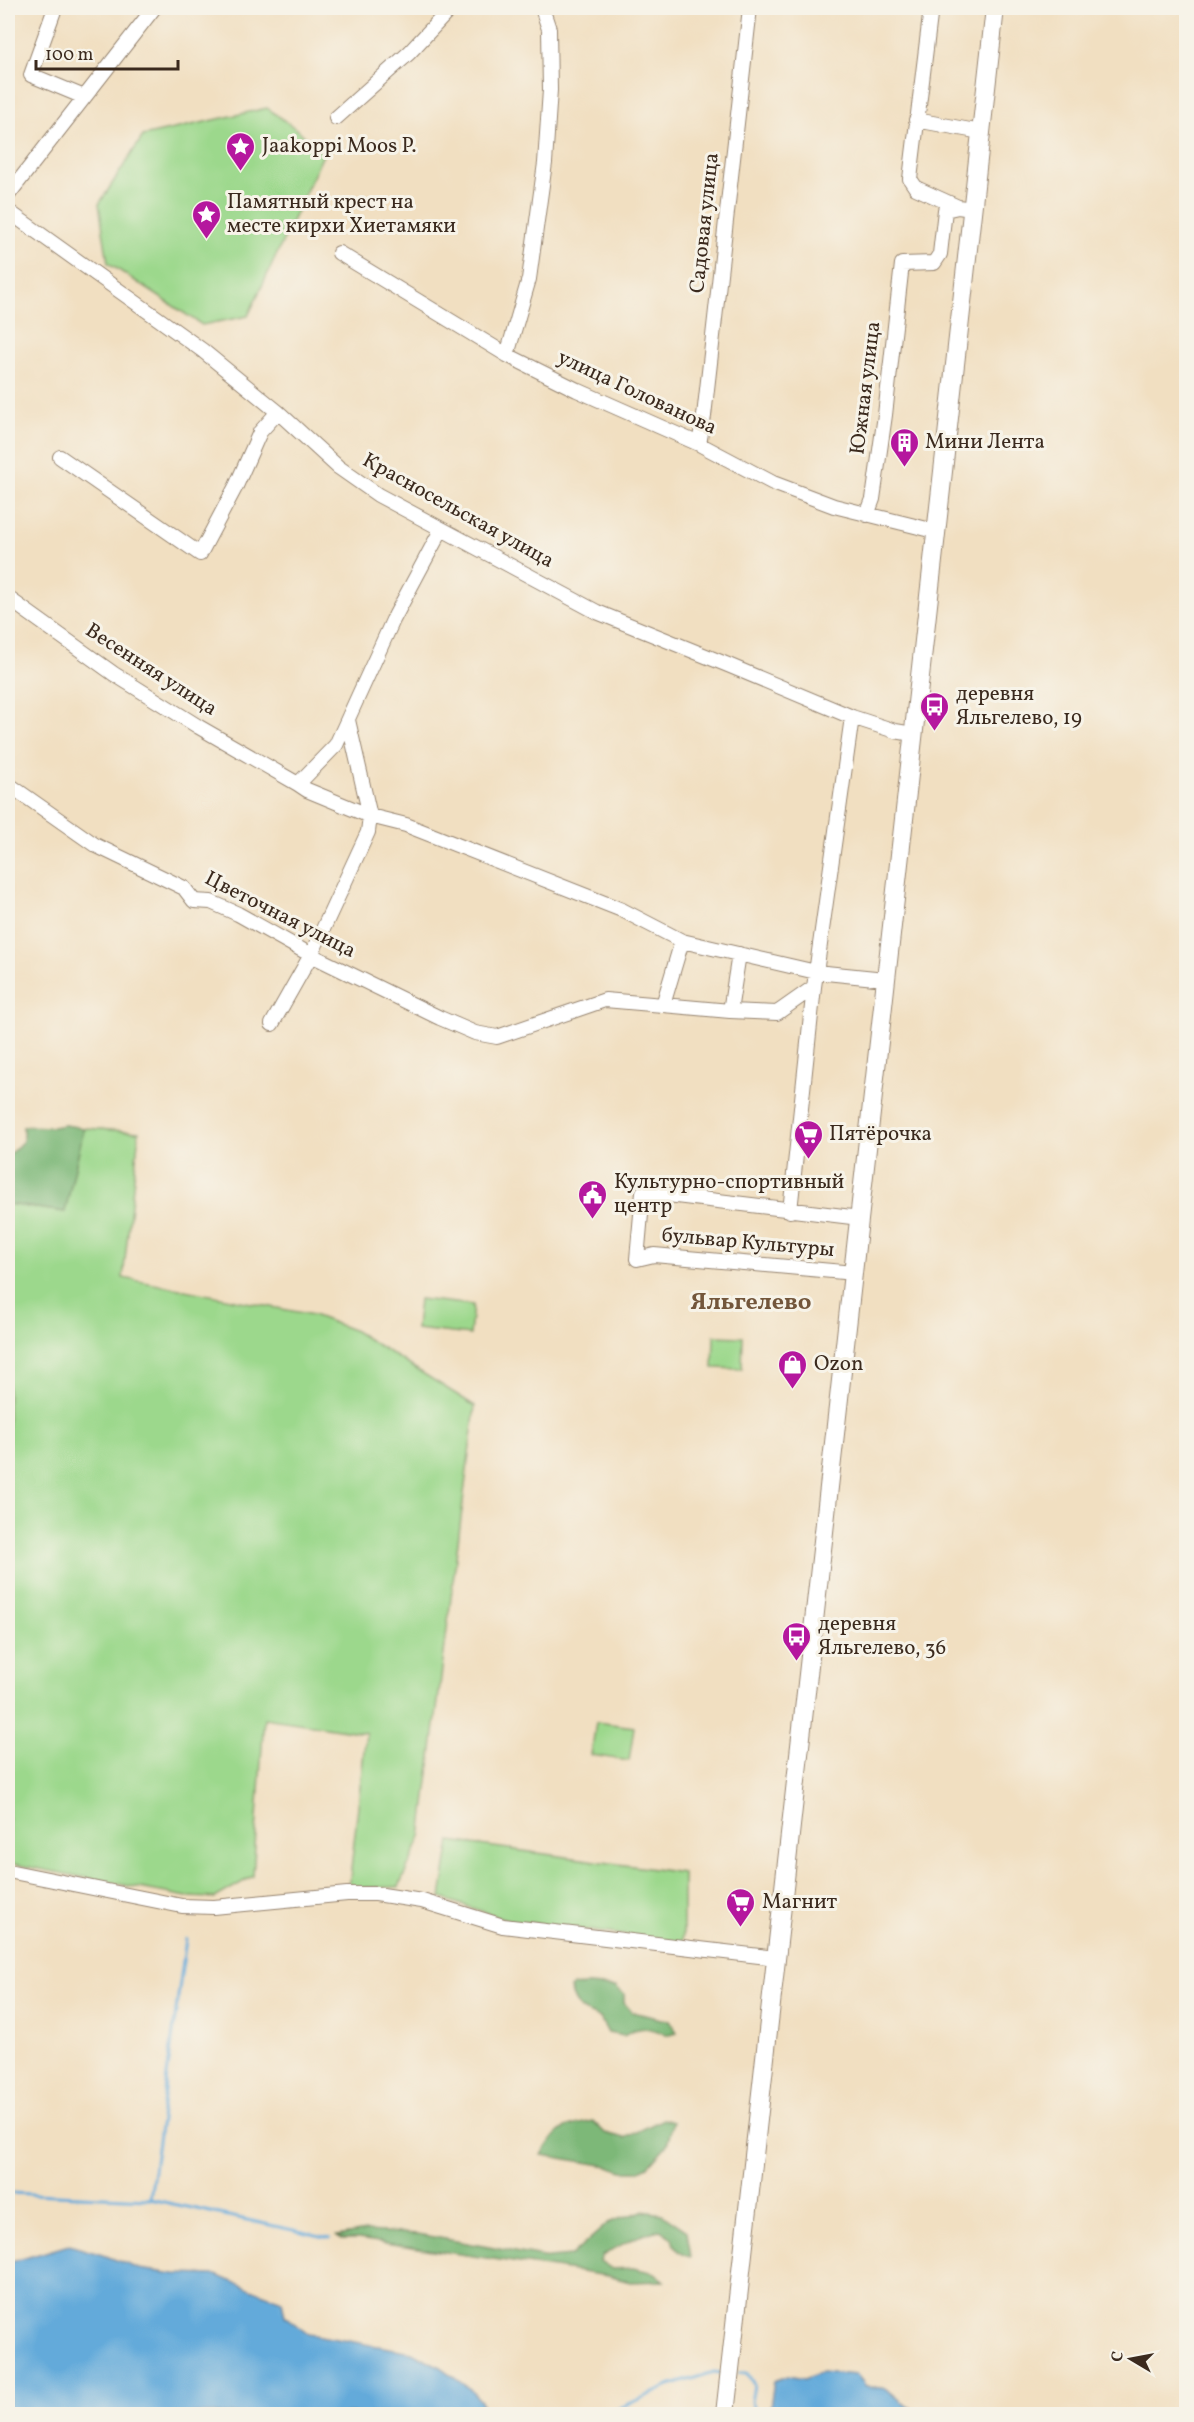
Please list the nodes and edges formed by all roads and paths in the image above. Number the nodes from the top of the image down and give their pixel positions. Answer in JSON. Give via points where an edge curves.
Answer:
{"nodes":[{"id":1,"x":55,"y":8,"type":"edge"},
{"id":2,"x":154,"y":8,"type":"edge"},
{"id":3,"x":451,"y":8,"type":"edge"},
{"id":4,"x":542,"y":8,"type":"edge"},
{"id":5,"x":750,"y":8,"type":"edge"},
{"id":6,"x":931,"y":8,"type":"edge"},
{"id":7,"x":995,"y":8,"type":"edge"},
{"id":8,"x":84,"y":97,"type":"junction"},
{"id":9,"x":336,"y":118,"type":"dead end"},
{"id":10,"x":916,"y":120,"type":"junction"},
{"id":11,"x":981,"y":132,"type":"junction"},
{"id":12,"x":8,"y":195,"type":"edge"},
{"id":13,"x":965,"y":208,"type":"junction"},
{"id":14,"x":8,"y":211,"type":"edge"},
{"id":15,"x":339,"y":253,"type":"dead end"},
{"id":16,"x":507,"y":355,"type":"junction"},
{"id":17,"x":278,"y":412,"type":"junction"},
{"id":18,"x":699,"y":444,"type":"junction"},
{"id":19,"x":60,"y":457,"type":"dead end"},
{"id":20,"x":867,"y":515,"type":"junction"},
{"id":21,"x":441,"y":530,"type":"junction"},
{"id":22,"x":935,"y":531,"type":"junction"},
{"id":23,"x":8,"y":598,"type":"edge"},
{"id":24,"x":852,"y":717,"type":"junction"},
{"id":25,"x":348,"y":720,"type":"junction"},
{"id":26,"x":913,"y":734,"type":"junction"},
{"id":27,"x":8,"y":784,"type":"edge"},
{"id":28,"x":298,"y":784,"type":"junction"},
{"id":29,"x":370,"y":816,"type":"junction"},
{"id":30,"x":682,"y":941,"type":"junction"},
{"id":31,"x":739,"y":954,"type":"junction"},
{"id":32,"x":311,"y":955,"type":"junction"},
{"id":33,"x":816,"y":972,"type":"junction"},
{"id":34,"x":885,"y":979,"type":"junction"},
{"id":35,"x":814,"y":987,"type":"junction"},
{"id":36,"x":663,"y":1005,"type":"junction"},
{"id":37,"x":730,"y":1011,"type":"junction"},
{"id":38,"x":272,"y":1024,"type":"dead end"},
{"id":39,"x":790,"y":1211,"type":"junction"},
{"id":40,"x":860,"y":1218,"type":"junction"},
{"id":41,"x":854,"y":1273,"type":"junction"},
{"id":42,"x":8,"y":1871,"type":"edge"},
{"id":43,"x":776,"y":1958,"type":"junction"},
{"id":44,"x":725,"y":2415,"type":"edge"}],
"edges":[{"from":1,"to":8,"type":"street","via":[[31,75]]},
{"from":2,"to":8,"type":"street"},
{"from":3,"to":9,"type":"street"},
{"from":4,"to":16,"type":"street","via":[[549,29],[545,163],[529,279]]},
{"from":5,"to":18,"type":"street","name":"Садовая улица"},
{"from":6,"to":10,"type":"street"},
{"from":7,"to":11,"type":"main road"},
{"from":8,"to":12,"type":"street"},
{"from":10,"to":11,"type":"street"},
{"from":10,"to":13,"type":"street","via":[[910,179],[916,188]]},
{"from":11,"to":13,"type":"main road"},
{"from":13,"to":20,"type":"street","name":"Южная улица","via":[[945,210],[940,254],[934,264],[902,264],[885,415],[873,499]]},
{"from":13,"to":22,"type":"main road"},
{"from":14,"to":17,"type":"street","name":"Красносельская улица","via":[[202,350]]},
{"from":15,"to":16,"type":"street","name":"улица Голованова"},
{"from":16,"to":18,"type":"street","name":"улица Голованова"},
{"from":17,"to":19,"type":"street","via":[[260,432],[200,554]]},
{"from":17,"to":21,"type":"street","name":"Красносельская улица","via":[[339,467],[378,495]]},
{"from":18,"to":20,"type":"street","name":"улица Голованова","via":[[773,483]]},
{"from":20,"to":22,"type":"street","name":"улица Голованова"},
{"from":21,"to":24,"type":"street","name":"Красносельская улица","via":[[597,612]]},
{"from":21,"to":25,"type":"street","via":[[393,620]]},
{"from":22,"to":26,"type":"main road"},
{"from":23,"to":28,"type":"street","name":"Весенняя улица","via":[[114,674]]},
{"from":24,"to":26,"type":"street","name":"Красносельская улица"},
{"from":24,"to":33,"type":"street"},
{"from":25,"to":28,"type":"street","via":[[336,745]]},
{"from":25,"to":29,"type":"street"},
{"from":26,"to":34,"type":"main road"},
{"from":27,"to":32,"type":"street","name":"Цветочная улица","via":[[94,845],[184,888],[194,901],[211,902],[238,914]]},
{"from":28,"to":29,"type":"street","name":"Весенняя улица"},
{"from":29,"to":30,"type":"street","name":"Весенняя улица","via":[[405,825],[622,910]]},
{"from":29,"to":32,"type":"street","via":[[368,831]]},
{"from":30,"to":31,"type":"street","name":"Весенняя улица"},
{"from":30,"to":36,"type":"street"},
{"from":31,"to":33,"type":"street","name":"Весенняя улица"},
{"from":31,"to":37,"type":"street"},
{"from":32,"to":36,"type":"street","name":"Цветочная улица","via":[[440,1018],[475,1033],[497,1037],[605,1000]]},
{"from":32,"to":38,"type":"street"},
{"from":33,"to":34,"type":"street","name":"Весенняя улица"},
{"from":33,"to":35,"type":"street"},
{"from":34,"to":40,"type":"main road"},
{"from":35,"to":37,"type":"street","name":"Цветочная улица","via":[[777,1013]]},
{"from":35,"to":39,"type":"street"},
{"from":36,"to":37,"type":"street","name":"Цветочная улица"},
{"from":39,"to":40,"type":"street","name":"бульвар Культуры"},
{"from":39,"to":41,"type":"street","name":"бульвар Культуры","via":[[643,1192],[637,1258],[654,1255]]},
{"from":40,"to":41,"type":"main road"},
{"from":41,"to":43,"type":"main road"},
{"from":42,"to":43,"type":"street","via":[[182,1906],[376,1894],[422,1901],[503,1926]]},
{"from":43,"to":44,"type":"main road"}]}
